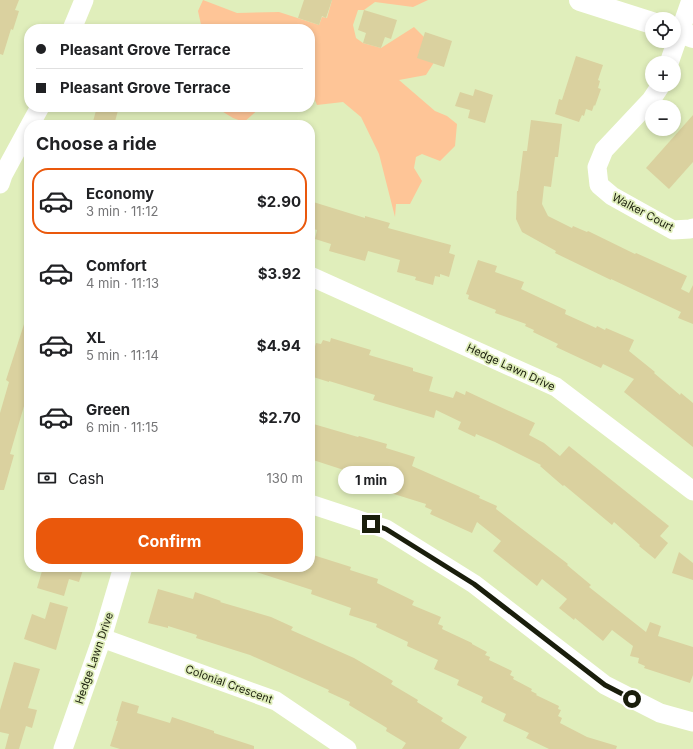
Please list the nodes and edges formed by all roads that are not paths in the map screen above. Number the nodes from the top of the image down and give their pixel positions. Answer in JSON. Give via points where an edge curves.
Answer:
{"nodes":[{"id":1,"x":84,"y":0,"type":"edge"},
{"id":2,"x":580,"y":0,"type":"edge"},
{"id":3,"x":691,"y":0,"type":"edge"},
{"id":4,"x":645,"y":21,"type":"edge"},
{"id":5,"x":74,"y":24,"type":"edge"},
{"id":6,"x":682,"y":33,"type":"edge"},
{"id":7,"x":672,"y":56,"type":"edge"},
{"id":8,"x":656,"y":92,"type":"edge"},
{"id":9,"x":24,"y":137,"type":"edge"},
{"id":10,"x":0,"y":184,"type":"edge"},
{"id":11,"x":693,"y":228,"type":"edge"},
{"id":12,"x":315,"y":278,"type":"edge"},
{"id":13,"x":693,"y":491,"type":"edge"},
{"id":14,"x":315,"y":506,"type":"edge"},
{"id":15,"x":122,"y":572,"type":"edge"},
{"id":16,"x":102,"y":638,"type":"junction"},
{"id":17,"x":693,"y":722,"type":"edge"},
{"id":18,"x":63,"y":749,"type":"edge"},
{"id":19,"x":347,"y":749,"type":"edge"}],
"edges":[{"from":1,"to":5,"type":"street"},
{"from":2,"to":4,"type":"main road"},
{"from":3,"to":6,"type":"street"},
{"from":6,"to":7,"type":"street"},
{"from":8,"to":11,"type":"street","name":"Walker Court","via":[[604,150],[597,167],[599,184],[612,196],[673,230]]},
{"from":9,"to":10,"type":"street"},
{"from":12,"to":13,"type":"street","name":"Hedge Lawn Drive","via":[[556,387]]},
{"from":14,"to":17,"type":"street","via":[[386,529],[474,584],[605,685],[660,713]]},
{"from":15,"to":16,"type":"street","name":"Hedge Lawn Drive"},
{"from":16,"to":18,"type":"street","name":"Hedge Lawn Drive"},
{"from":16,"to":19,"type":"street","name":"Colonial Crescent","via":[[276,701]]}]}
